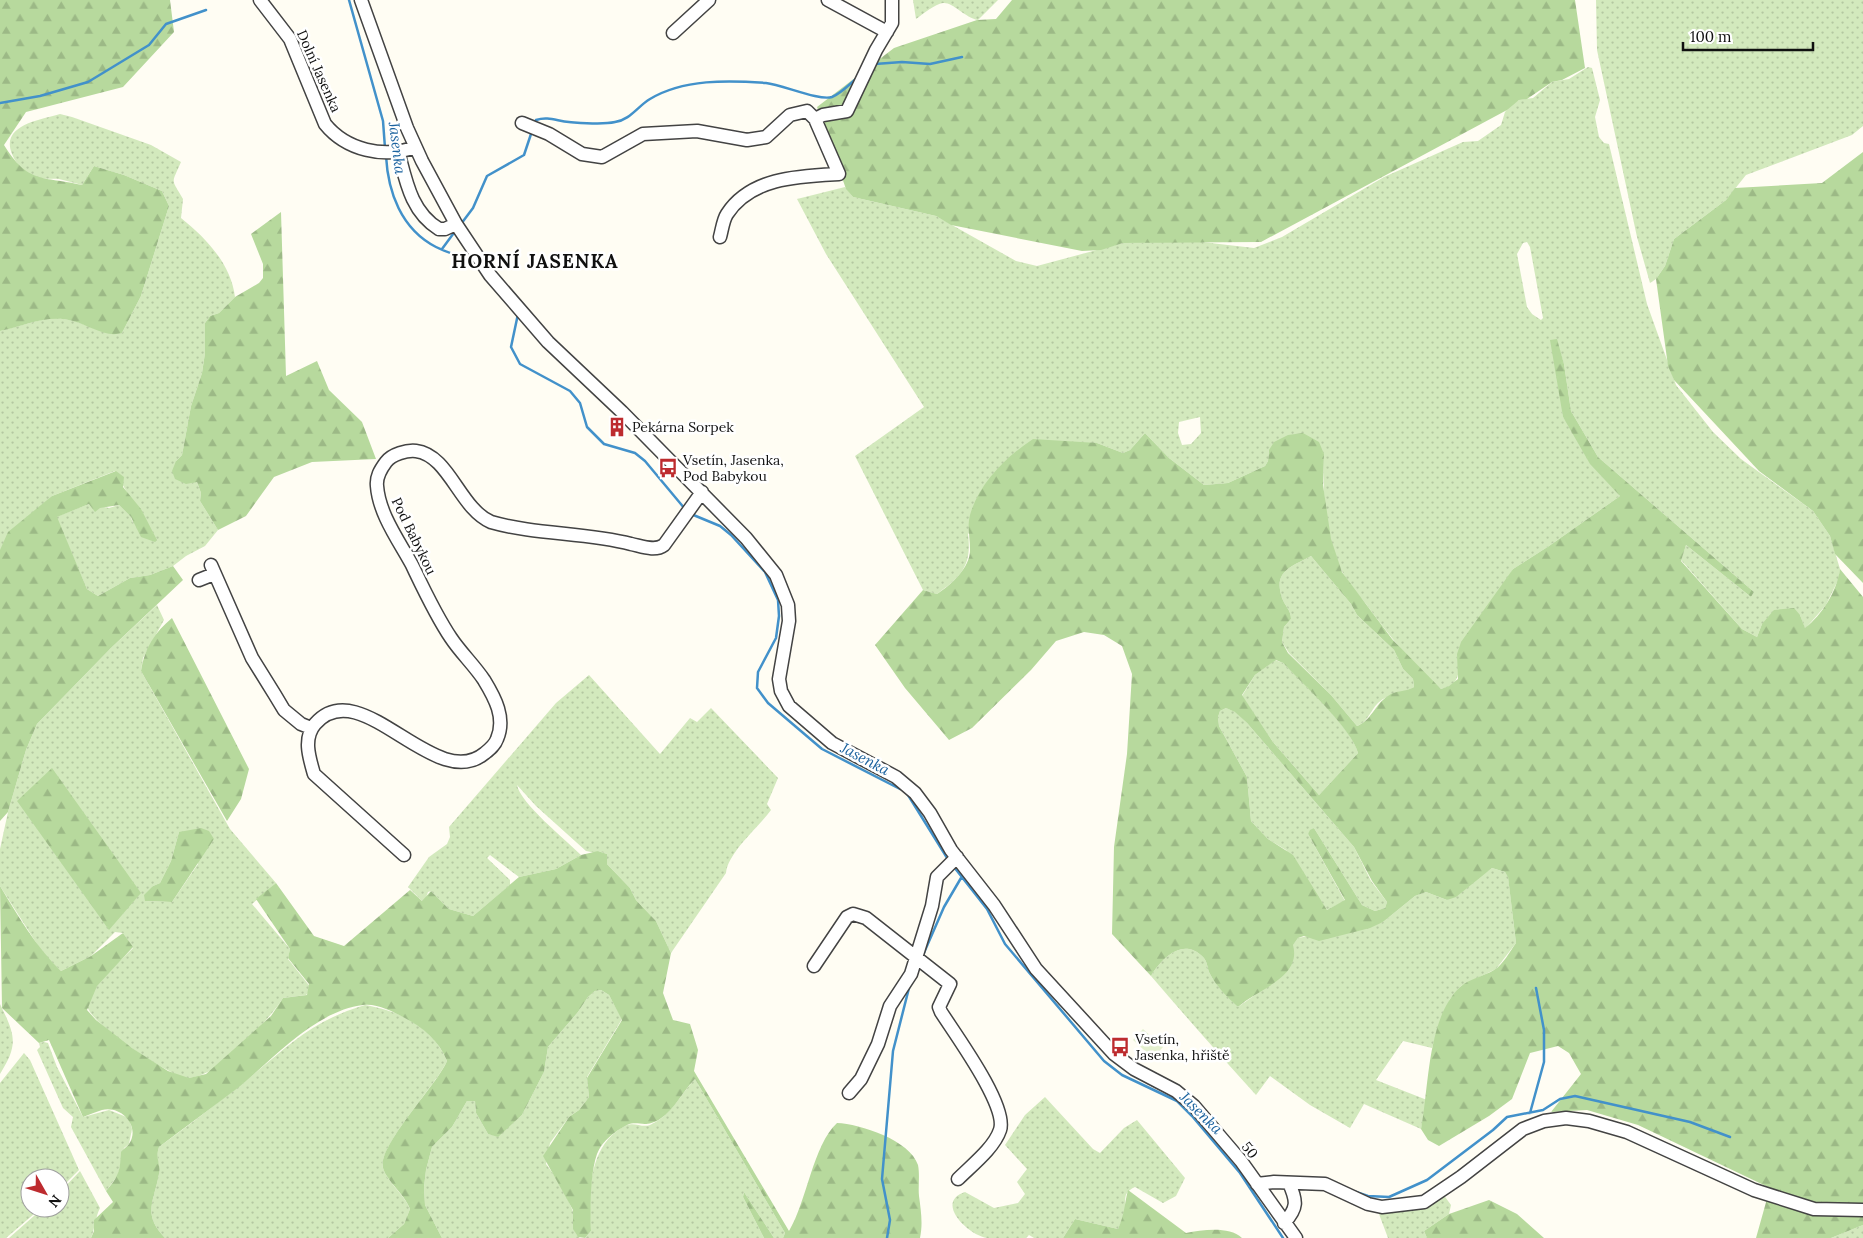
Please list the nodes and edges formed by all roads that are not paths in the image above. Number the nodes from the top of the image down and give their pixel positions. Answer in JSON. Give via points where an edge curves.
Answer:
{"nodes":[{"id":1,"x":260,"y":0,"type":"edge"},
{"id":2,"x":361,"y":0,"type":"edge"},
{"id":3,"x":709,"y":0,"type":"edge"},
{"id":4,"x":828,"y":0,"type":"edge"},
{"id":5,"x":892,"y":0,"type":"edge"},
{"id":6,"x":887,"y":32,"type":"junction"},
{"id":7,"x":672,"y":33,"type":"dead end"},
{"id":8,"x":815,"y":119,"type":"junction"},
{"id":9,"x":522,"y":123,"type":"dead end"},
{"id":10,"x":415,"y":147,"type":"junction"},
{"id":11,"x":398,"y":152,"type":"junction"},
{"id":12,"x":458,"y":227,"type":"junction"},
{"id":13,"x":720,"y":237,"type":"dead end"},
{"id":14,"x":702,"y":492,"type":"junction"},
{"id":15,"x":199,"y":580,"type":"dead end"},
{"id":16,"x":311,"y":728,"type":"junction"},
{"id":17,"x":404,"y":856,"type":"dead end"},
{"id":18,"x":952,"y":861,"type":"junction"},
{"id":19,"x":921,"y":962,"type":"junction"},
{"id":20,"x":814,"y":966,"type":"dead end"},
{"id":21,"x":849,"y":1093,"type":"dead end"},
{"id":22,"x":958,"y":1179,"type":"dead end"},
{"id":23,"x":1289,"y":1183,"type":"junction"},
{"id":24,"x":1257,"y":1184,"type":"junction"},
{"id":25,"x":1863,"y":1210,"type":"edge"},
{"id":26,"x":1284,"y":1223,"type":"junction"},
{"id":27,"x":1296,"y":1238,"type":"edge"}],
"edges":[{"from":1,"to":11,"type":"street","name":"Dolní Jasenka","via":[[290,38],[325,124],[333,134],[365,150]]},
{"from":2,"to":10,"type":"street","name":"50"},
{"from":3,"to":7,"type":"street"},
{"from":4,"to":6,"type":"street"},
{"from":5,"to":6,"type":"street","via":[[892,24]]},
{"from":6,"to":8,"type":"street","via":[[847,111]]},
{"from":8,"to":9,"type":"street","via":[[807,111],[790,115],[766,137],[747,140],[697,131],[643,134],[602,157],[582,154],[549,134]]},
{"from":8,"to":13,"type":"street","via":[[839,174],[792,176],[748,192],[726,215]]},
{"from":10,"to":11,"type":"street","name":"Dolní Jasenka"},
{"from":10,"to":12,"type":"street","name":"50"},
{"from":11,"to":12,"type":"street","via":[[410,197],[418,209],[439,229]]},
{"from":12,"to":14,"type":"street","name":"50","via":[[522,315]]},
{"from":14,"to":16,"type":"street","name":"Pod Babykou","via":[[667,542],[658,548],[504,526],[482,518],[437,461],[416,451],[395,455],[378,476],[379,498],[385,514],[451,638],[484,680],[501,712],[501,730],[497,742],[480,758],[452,762],[365,716],[346,710],[326,714]]},
{"from":14,"to":18,"type":"street","name":"50","via":[[763,556],[784,591],[789,621],[779,679],[789,706],[832,743],[910,787],[926,806]]},
{"from":15,"to":16,"type":"street","via":[[212,569],[252,658],[284,710]]},
{"from":16,"to":17,"type":"street","via":[[308,756],[314,774]]},
{"from":18,"to":19,"type":"street","via":[[937,877]]},
{"from":18,"to":24,"type":"street","name":"50","via":[[994,905],[1036,970],[1114,1054],[1176,1091],[1194,1106]]},
{"from":19,"to":20,"type":"street","via":[[866,918],[853,914],[847,917]]},
{"from":19,"to":21,"type":"street","via":[[890,1006],[878,1044]]},
{"from":19,"to":22,"type":"street","via":[[950,984],[939,1007],[999,1109],[1001,1128],[996,1139]]},
{"from":23,"to":24,"type":"street"},
{"from":23,"to":25,"type":"street","via":[[1325,1184],[1382,1207],[1424,1202],[1523,1129],[1544,1121],[1566,1118],[1627,1132],[1754,1190],[1814,1209]]},
{"from":23,"to":26,"type":"street","via":[[1297,1204]]},
{"from":24,"to":26,"type":"street","name":"50"},
{"from":26,"to":27,"type":"street","name":"50"}]}
